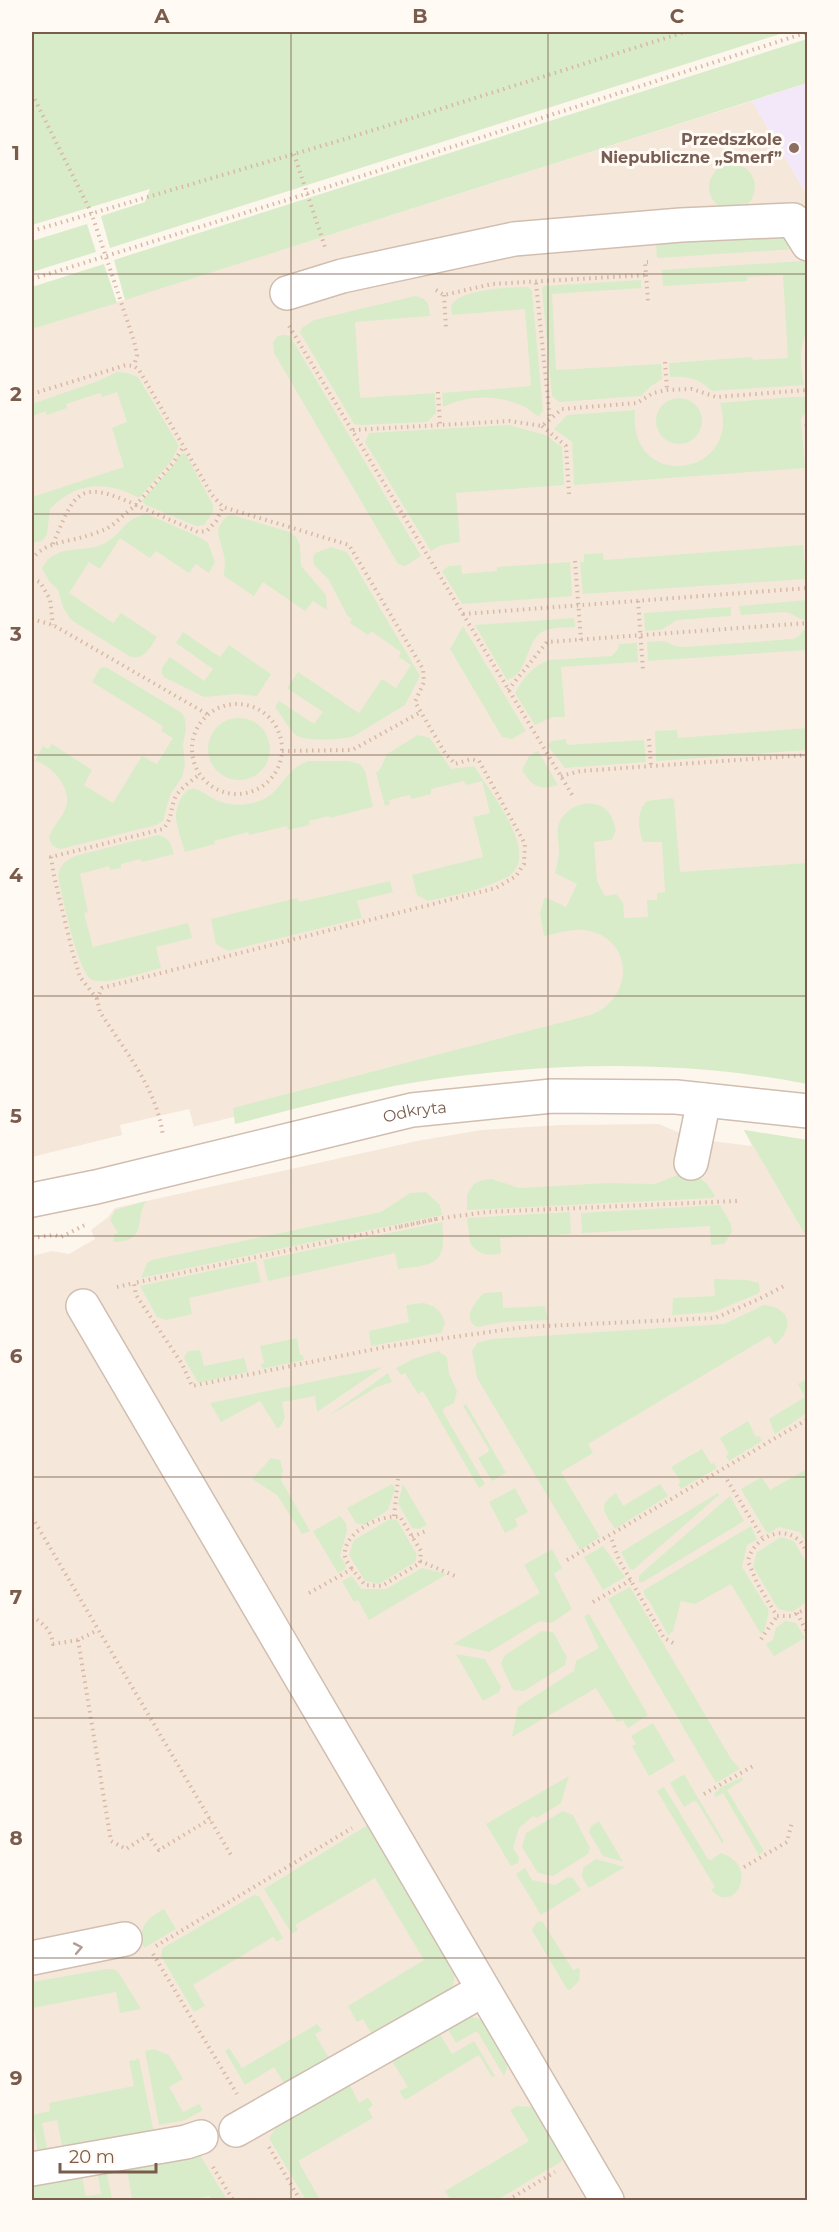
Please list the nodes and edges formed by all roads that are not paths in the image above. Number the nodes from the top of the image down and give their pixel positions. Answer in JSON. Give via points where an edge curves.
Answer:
{"nodes":[{"id":1,"x":807,"y":244,"type":"edge"},
{"id":2,"x":292,"y":305,"type":"road end"},
{"id":3,"x":704,"y":1100,"type":"junction"},
{"id":4,"x":807,"y":1111,"type":"edge"},
{"id":5,"x":691,"y":1163,"type":"dead end"},
{"id":6,"x":32,"y":1200,"type":"edge"},
{"id":7,"x":82,"y":1306,"type":"dead end"},
{"id":8,"x":125,"y":1939,"type":"dead end"},
{"id":9,"x":32,"y":1958,"type":"edge"},
{"id":10,"x":483,"y":1990,"type":"junction"},
{"id":11,"x":244,"y":2125,"type":"road end"},
{"id":12,"x":201,"y":2137,"type":"dead end"},
{"id":13,"x":32,"y":2169,"type":"edge"},
{"id":14,"x":607,"y":2200,"type":"edge"}],
"edges":[{"from":1,"to":2,"type":"street","via":[[793,220],[514,239],[342,276]]},
{"from":3,"to":4,"type":"street","name":"Odkryta"},
{"from":3,"to":5,"type":"street"},
{"from":3,"to":6,"type":"street","name":"Odkryta","via":[[552,1096],[412,1110],[96,1188]]},
{"from":7,"to":10,"type":"street"},
{"from":9,"to":8,"type":"street","one_way":true},
{"from":10,"to":11,"type":"street"},
{"from":10,"to":14,"type":"street"},
{"from":12,"to":13,"type":"street"}]}
